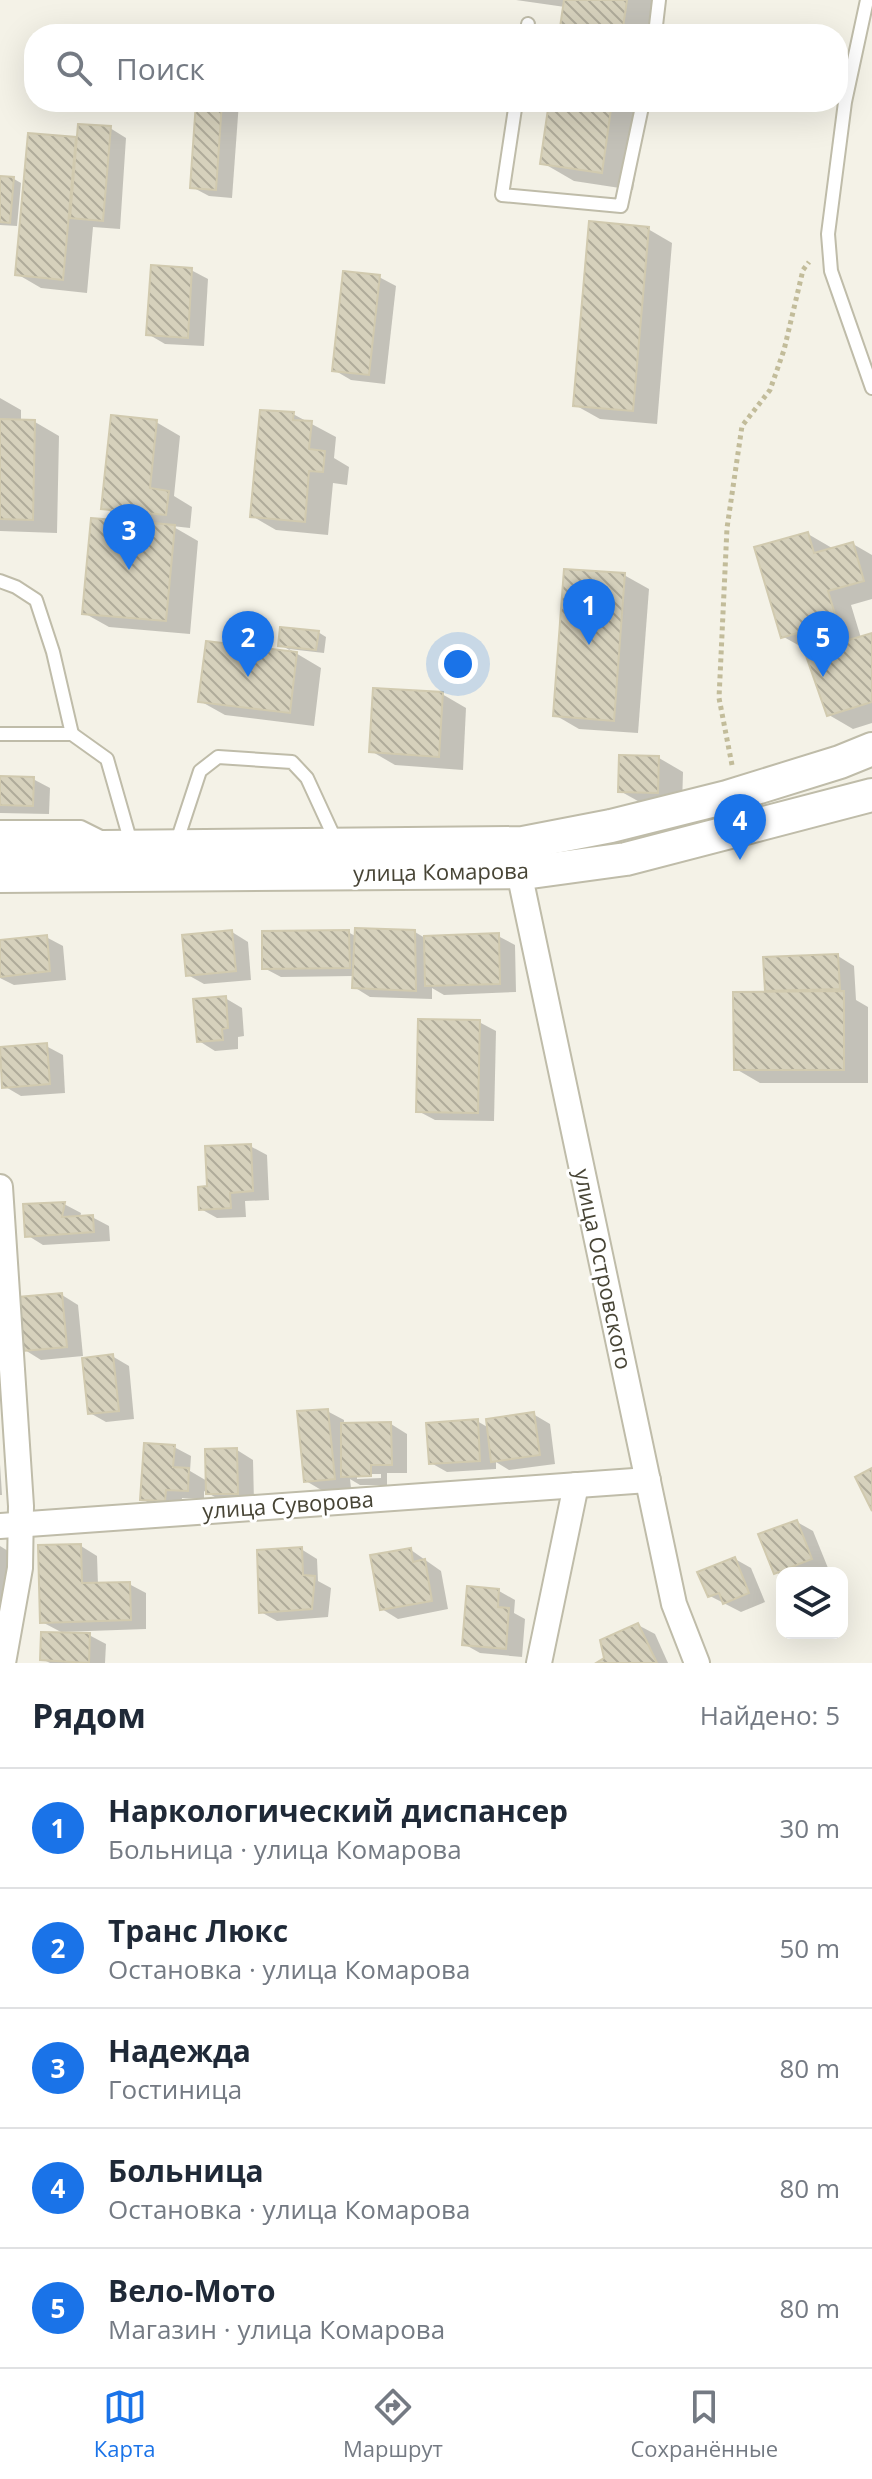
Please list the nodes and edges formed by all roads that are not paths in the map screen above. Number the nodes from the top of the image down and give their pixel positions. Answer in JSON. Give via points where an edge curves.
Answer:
{"nodes":[{"id":1,"x":659,"y":0,"type":"edge"},
{"id":2,"x":867,"y":0,"type":"edge"},
{"id":3,"x":656,"y":24,"type":"edge"},
{"id":4,"x":848,"y":74,"type":"edge"},
{"id":5,"x":514,"y":112,"type":"edge"},
{"id":6,"x":641,"y":112,"type":"edge"},
{"id":7,"x":840,"y":112,"type":"edge"},
{"id":8,"x":872,"y":388,"type":"edge"},
{"id":9,"x":0,"y":581,"type":"edge"},
{"id":10,"x":0,"y":734,"type":"edge"},
{"id":11,"x":72,"y":734,"type":"junction"},
{"id":12,"x":872,"y":749,"type":"edge"},
{"id":13,"x":872,"y":795,"type":"edge"},
{"id":14,"x":0,"y":827,"type":"edge"},
{"id":15,"x":338,"y":844,"type":"junction"},
{"id":16,"x":175,"y":846,"type":"junction"},
{"id":17,"x":126,"y":847,"type":"junction"},
{"id":18,"x":0,"y":848,"type":"edge"},
{"id":19,"x":519,"y":872,"type":"junction"},
{"id":20,"x":0,"y":876,"type":"edge"},
{"id":21,"x":0,"y":1187,"type":"edge"},
{"id":22,"x":648,"y":1480,"type":"junction"},
{"id":23,"x":576,"y":1485,"type":"junction"},
{"id":24,"x":10,"y":1524,"type":"edge"},
{"id":25,"x":3,"y":1663,"type":"edge"},
{"id":26,"x":539,"y":1663,"type":"edge"},
{"id":27,"x":697,"y":1663,"type":"edge"}],
"edges":[{"from":1,"to":3,"type":"lane"},
{"from":2,"to":4,"type":"lane"},
{"from":5,"to":6,"type":"lane","via":[[502,195],[621,206]]},
{"from":7,"to":8,"type":"lane","via":[[828,234],[831,271]]},
{"from":9,"to":11,"type":"lane","via":[[36,600]]},
{"from":10,"to":11,"type":"lane"},
{"from":11,"to":17,"type":"lane","via":[[107,759]]},
{"from":12,"to":15,"type":"street","name":"улица Комарова","via":[[840,762],[730,782],[611,826],[523,843]]},
{"from":13,"to":19,"type":"street","name":"улица Комарова","via":[[626,859]]},
{"from":14,"to":17,"type":"lane","via":[[81,827]]},
{"from":15,"to":16,"type":"street","name":"улица Комарова"},
{"from":15,"to":16,"type":"lane","via":[[307,778],[292,762],[218,757],[200,771]]},
{"from":16,"to":17,"type":"street","name":"улица Комарова"},
{"from":17,"to":18,"type":"street","name":"улица Комарова"},
{"from":19,"to":20,"type":"street","name":"улица Комарова"},
{"from":19,"to":22,"type":"street","name":"улица Островского"},
{"from":21,"to":24,"type":"street"},
{"from":22,"to":23,"type":"street","name":"улица Суворова"},
{"from":22,"to":27,"type":"street","name":"улица Островского","via":[[674,1604]]},
{"from":23,"to":24,"type":"street","name":"улица Суворова"},
{"from":23,"to":26,"type":"street"},
{"from":24,"to":25,"type":"street","via":[[20,1568]]}]}
